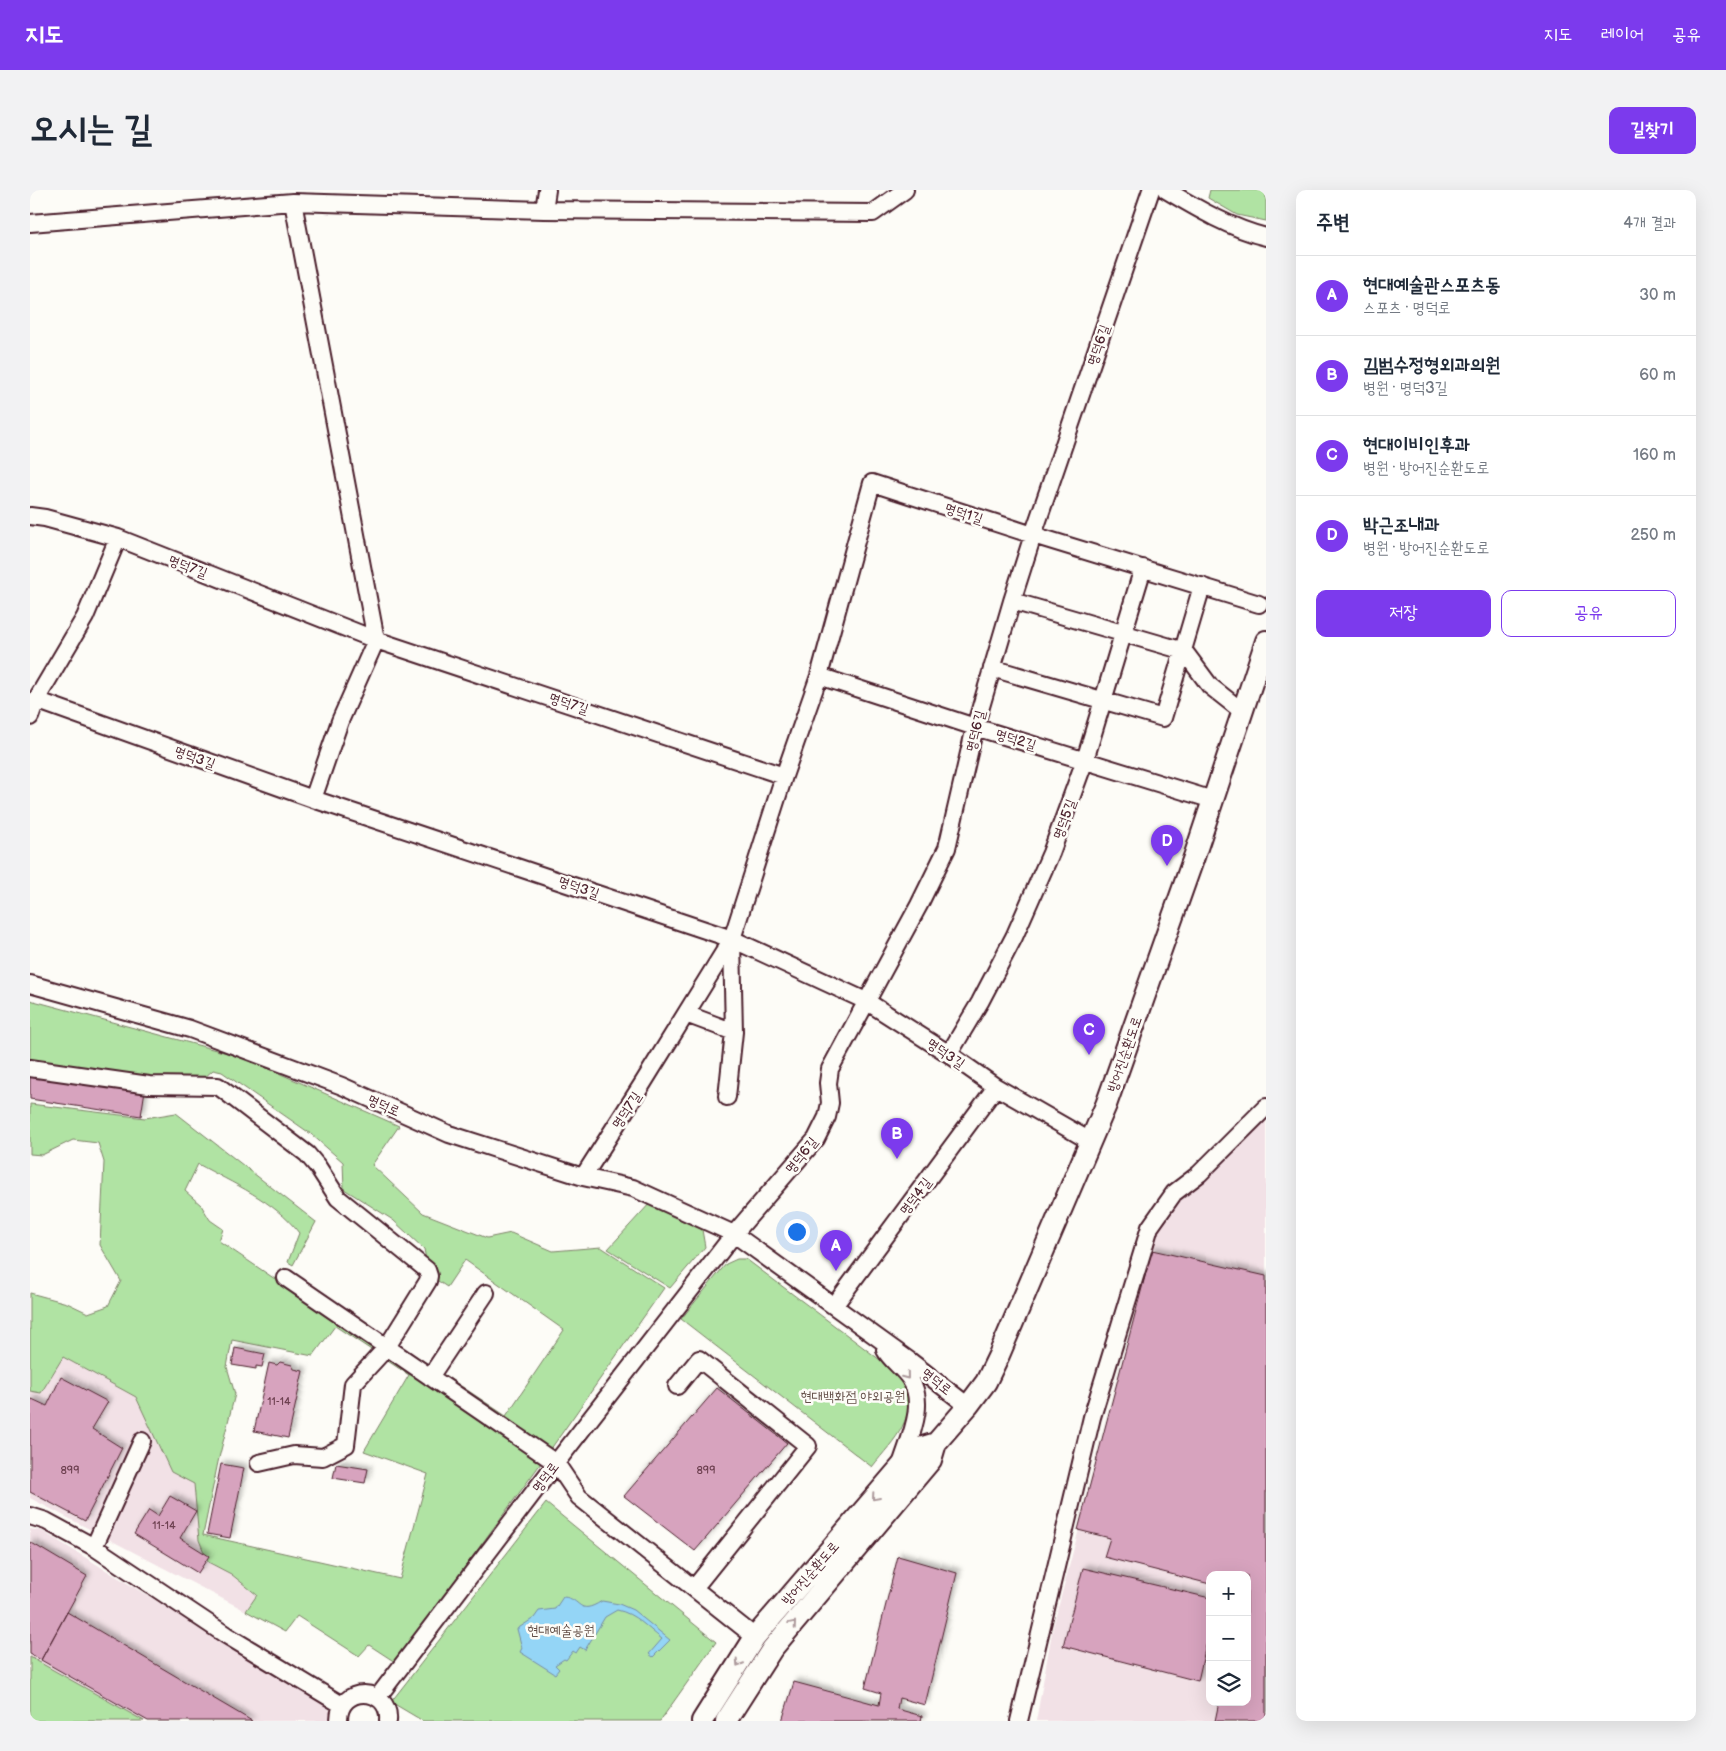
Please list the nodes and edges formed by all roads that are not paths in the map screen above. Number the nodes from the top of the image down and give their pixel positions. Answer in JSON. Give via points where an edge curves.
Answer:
{"nodes":[{"id":1,"x":547,"y":190,"type":"edge"},
{"id":2,"x":905,"y":190,"type":"edge"},
{"id":3,"x":1151,"y":190,"type":"edge"},
{"id":4,"x":1166,"y":190,"type":"edge"},
{"id":5,"x":293,"y":202,"type":"junction"},
{"id":6,"x":544,"y":210,"type":"junction"},
{"id":7,"x":30,"y":223,"type":"edge"},
{"id":8,"x":1266,"y":237,"type":"edge"},
{"id":9,"x":30,"y":516,"type":"edge"},
{"id":10,"x":1032,"y":535,"type":"junction"},
{"id":11,"x":118,"y":538,"type":"junction"},
{"id":12,"x":1143,"y":568,"type":"junction"},
{"id":13,"x":1202,"y":586,"type":"junction"},
{"id":14,"x":1012,"y":601,"type":"junction"},
{"id":15,"x":1259,"y":604,"type":"dead end"},
{"id":16,"x":1123,"y":634,"type":"junction"},
{"id":17,"x":376,"y":640,"type":"junction"},
{"id":18,"x":1266,"y":641,"type":"edge"},
{"id":19,"x":1184,"y":651,"type":"junction"},
{"id":20,"x":992,"y":668,"type":"junction"},
{"id":21,"x":819,"y":676,"type":"junction"},
{"id":22,"x":36,"y":700,"type":"junction"},
{"id":23,"x":1102,"y":701,"type":"junction"},
{"id":24,"x":1243,"y":712,"type":"junction"},
{"id":25,"x":30,"y":717,"type":"edge"},
{"id":26,"x":976,"y":727,"type":"junction"},
{"id":27,"x":1085,"y":760,"type":"junction"},
{"id":28,"x":784,"y":776,"type":"junction"},
{"id":29,"x":313,"y":799,"type":"junction"},
{"id":30,"x":1213,"y":800,"type":"junction"},
{"id":31,"x":732,"y":939,"type":"junction"},
{"id":32,"x":30,"y":984,"type":"edge"},
{"id":33,"x":866,"y":1001,"type":"junction"},
{"id":34,"x":686,"y":1014,"type":"junction"},
{"id":35,"x":734,"y":1032,"type":"junction"},
{"id":36,"x":949,"y":1054,"type":"junction"},
{"id":37,"x":30,"y":1068,"type":"edge"},
{"id":38,"x":996,"y":1087,"type":"junction"},
{"id":39,"x":727,"y":1097,"type":"dead end"},
{"id":40,"x":1266,"y":1107,"type":"edge"},
{"id":41,"x":1090,"y":1141,"type":"junction"},
{"id":42,"x":582,"y":1177,"type":"junction"},
{"id":43,"x":734,"y":1234,"type":"junction"},
{"id":44,"x":286,"y":1278,"type":"dead end"},
{"id":45,"x":486,"y":1293,"type":"dead end"},
{"id":46,"x":834,"y":1306,"type":"junction"},
{"id":47,"x":878,"y":1337,"type":"junction"},
{"id":48,"x":388,"y":1347,"type":"junction"},
{"id":49,"x":430,"y":1377,"type":"junction"},
{"id":50,"x":677,"y":1386,"type":"dead end"},
{"id":51,"x":968,"y":1406,"type":"junction"},
{"id":52,"x":142,"y":1441,"type":"dead end"},
{"id":53,"x":936,"y":1443,"type":"junction"},
{"id":54,"x":259,"y":1463,"type":"dead end"},
{"id":55,"x":556,"y":1463,"type":"junction"},
{"id":56,"x":900,"y":1468,"type":"junction"},
{"id":57,"x":30,"y":1516,"type":"edge"},
{"id":58,"x":94,"y":1547,"type":"junction"},
{"id":59,"x":694,"y":1587,"type":"junction"},
{"id":60,"x":756,"y":1637,"type":"junction"},
{"id":61,"x":377,"y":1698,"type":"junction"},
{"id":62,"x":341,"y":1713,"type":"edge"},
{"id":63,"x":388,"y":1721,"type":"edge"},
{"id":64,"x":702,"y":1721,"type":"edge"},
{"id":65,"x":726,"y":1721,"type":"edge"},
{"id":66,"x":1019,"y":1721,"type":"edge"}],
"edges":[{"from":1,"to":6,"type":"street"},
{"from":2,"to":6,"type":"street","via":[[873,213]]},
{"from":3,"to":10,"type":"street","name":"명덕6길"},
{"from":4,"to":8,"type":"street","via":[[1195,208]]},
{"from":5,"to":6,"type":"street"},
{"from":5,"to":7,"type":"street"},
{"from":5,"to":17,"type":"street"},
{"from":9,"to":11,"type":"street","name":"명덕7길"},
{"from":10,"to":12,"type":"street","name":"명덕1길"},
{"from":10,"to":14,"type":"street","name":"명덕6길"},
{"from":10,"to":21,"type":"street","name":"명덕1길","via":[[872,483]]},
{"from":11,"to":17,"type":"street","name":"명덕7길"},
{"from":11,"to":22,"type":"street","via":[[85,617]]},
{"from":12,"to":13,"type":"street","name":"명덕1길"},
{"from":12,"to":16,"type":"street","name":"명덕5길"},
{"from":13,"to":15,"type":"street","name":"명덕1길"},
{"from":13,"to":19,"type":"street"},
{"from":14,"to":16,"type":"street"},
{"from":14,"to":20,"type":"street","name":"명덕6길"},
{"from":16,"to":19,"type":"street"},
{"from":16,"to":23,"type":"street","name":"명덕5길"},
{"from":17,"to":28,"type":"street","name":"명덕7길"},
{"from":17,"to":29,"type":"street","via":[[340,721]]},
{"from":18,"to":24,"type":"main road","name":"방어진순환도로"},
{"from":19,"to":23,"type":"street","via":[[1163,718]]},
{"from":19,"to":24,"type":"street","via":[[1210,686]]},
{"from":20,"to":23,"type":"street"},
{"from":20,"to":26,"type":"street","name":"명덕6길"},
{"from":21,"to":26,"type":"street","name":"명덕2길"},
{"from":21,"to":28,"type":"street","name":"명덕1길"},
{"from":22,"to":25,"type":"street"},
{"from":22,"to":29,"type":"street","name":"명덕3길"},
{"from":23,"to":27,"type":"street","name":"명덕5길"},
{"from":24,"to":30,"type":"main road","name":"방어진순환도로"},
{"from":26,"to":27,"type":"street","name":"명덕2길"},
{"from":26,"to":33,"type":"street","name":"명덕6길","via":[[947,848]]},
{"from":27,"to":30,"type":"street","name":"명덕2길"},
{"from":27,"to":36,"type":"street","name":"명덕5길","via":[[1052,853],[1014,938]]},
{"from":28,"to":31,"type":"street","name":"명덕7길"},
{"from":29,"to":31,"type":"street","name":"명덕3길"},
{"from":30,"to":41,"type":"main road","name":"방어진순환도로","via":[[1106,1105]]},
{"from":31,"to":33,"type":"street","name":"명덕3길"},
{"from":31,"to":34,"type":"street","name":"명덕7길"},
{"from":31,"to":35,"type":"street"},
{"from":32,"to":42,"type":"street","name":"명덕로","via":[[190,1029],[342,1086],[449,1134]]},
{"from":33,"to":36,"type":"street","name":"명덕3길"},
{"from":33,"to":43,"type":"street","name":"명덕6길","via":[[830,1069],[830,1103],[816,1139]]},
{"from":34,"to":35,"type":"street"},
{"from":34,"to":42,"type":"street","name":"명덕7길"},
{"from":35,"to":39,"type":"street"},
{"from":36,"to":38,"type":"street","name":"명덕3길"},
{"from":37,"to":48,"type":"street","via":[[149,1085],[218,1086],[307,1154],[338,1198],[427,1270],[428,1281]]},
{"from":38,"to":41,"type":"street","name":"명덕3길"},
{"from":38,"to":46,"type":"street","name":"명덕4길"},
{"from":40,"to":66,"type":"street","via":[[1199,1174],[1174,1193],[1150,1226],[1092,1416]]},
{"from":41,"to":51,"type":"main road","name":"방어진순환도로","via":[[999,1356],[986,1382]]},
{"from":42,"to":43,"type":"street","name":"명덕로","via":[[633,1188]]},
{"from":43,"to":46,"type":"street","name":"명덕로"},
{"from":43,"to":55,"type":"street","name":"명덕로"},
{"from":44,"to":48,"type":"street"},
{"from":45,"to":49,"type":"street"},
{"from":46,"to":47,"type":"street","name":"명덕로"},
{"from":47,"to":51,"type":"street","name":"명덕로"},
{"from":47,"to":56,"type":"street","one_way":true,"via":[[889,1357],[910,1380],[917,1397],[915,1419]]},
{"from":48,"to":49,"type":"street"},
{"from":48,"to":54,"type":"street","via":[[353,1384],[346,1445],[323,1457],[294,1455]]},
{"from":49,"to":55,"type":"street"},
{"from":50,"to":59,"type":"street","via":[[699,1359],[808,1446]]},
{"from":51,"to":53,"type":"main road","name":"방어진순환도로"},
{"from":52,"to":58,"type":"street"},
{"from":53,"to":56,"type":"main road","name":"방어진순환도로","via":[[916,1449]]},
{"from":65,"to":53,"type":"main road","name":"방어진순환도로","one_way":true,"via":[[772,1649],[931,1460]]},
{"from":55,"to":59,"type":"street","via":[[579,1497]]},
{"from":55,"to":61,"type":"street","name":"명덕로"},
{"from":56,"to":60,"type":"main road","name":"방어진순환도로","one_way":true},
{"from":57,"to":58,"type":"street"},
{"from":58,"to":62,"type":"street"},
{"from":59,"to":60,"type":"street"},
{"from":60,"to":64,"type":"main road","name":"방어진순환도로","one_way":true},
{"from":61,"to":62,"type":"street","via":[[370,1694],[354,1695]]},
{"from":61,"to":63,"type":"street","via":[[386,1709]]}]}
